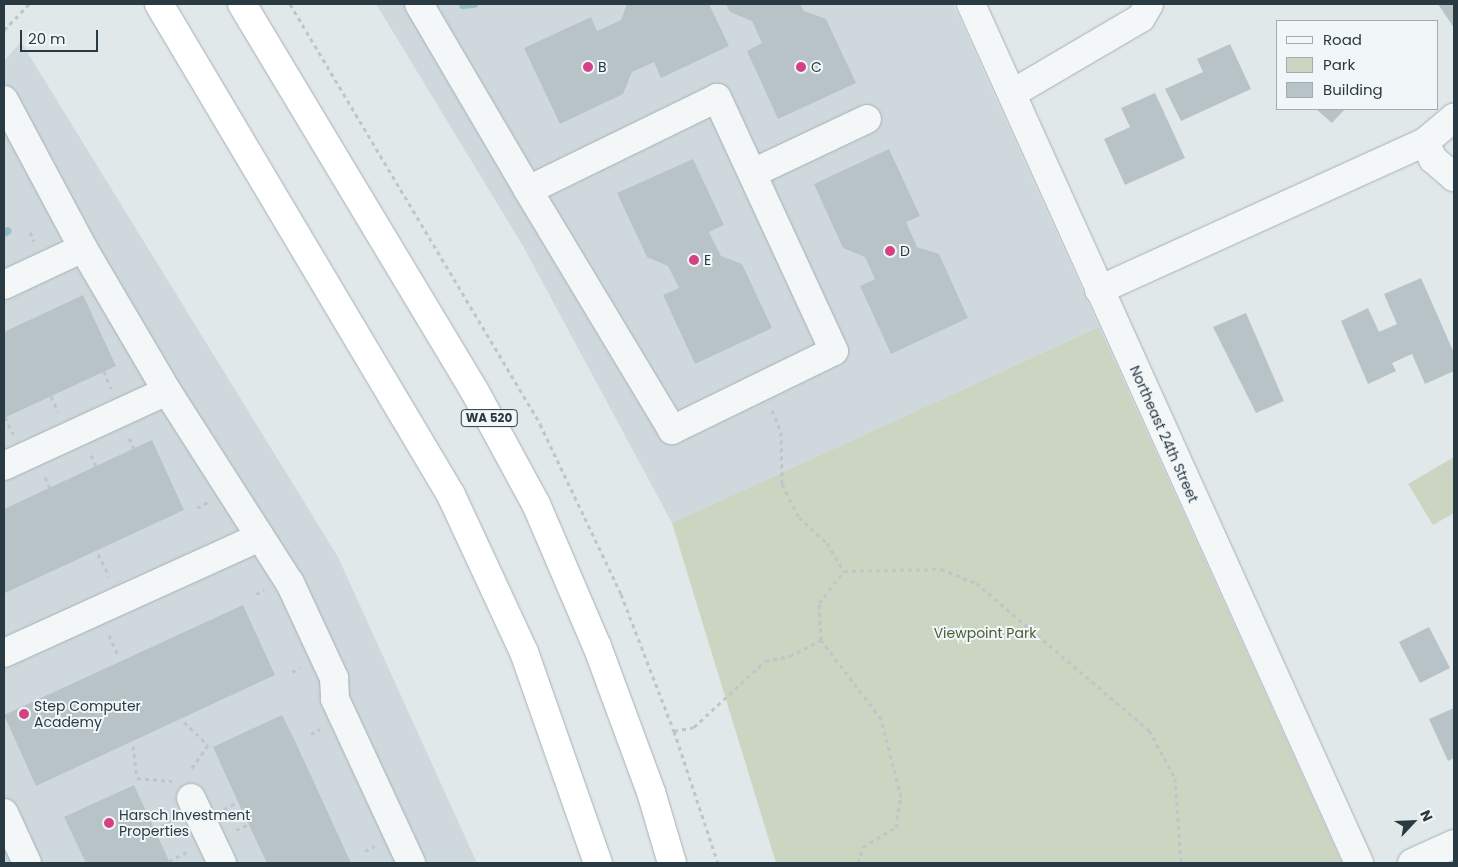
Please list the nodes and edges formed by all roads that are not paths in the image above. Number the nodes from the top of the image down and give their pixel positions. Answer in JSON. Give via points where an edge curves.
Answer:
{"nodes":[{"id":1,"x":159,"y":4,"type":"edge"},
{"id":2,"x":242,"y":4,"type":"edge"},
{"id":3,"x":419,"y":4,"type":"edge"},
{"id":4,"x":971,"y":4,"type":"edge"},
{"id":5,"x":1149,"y":4,"type":"edge"},
{"id":6,"x":1012,"y":93,"type":"junction"},
{"id":7,"x":4,"y":100,"type":"edge"},
{"id":8,"x":1454,"y":118,"type":"edge"},
{"id":9,"x":867,"y":119,"type":"dead end"},
{"id":10,"x":1425,"y":142,"type":"junction"},
{"id":11,"x":753,"y":173,"type":"junction"},
{"id":12,"x":1454,"y":177,"type":"edge"},
{"id":13,"x":528,"y":190,"type":"junction"},
{"id":14,"x":83,"y":248,"type":"junction"},
{"id":15,"x":4,"y":284,"type":"edge"},
{"id":16,"x":1099,"y":290,"type":"junction"},
{"id":17,"x":167,"y":391,"type":"junction"},
{"id":18,"x":4,"y":466,"type":"edge"},
{"id":19,"x":260,"y":537,"type":"junction"},
{"id":20,"x":4,"y":653,"type":"edge"},
{"id":21,"x":187,"y":785,"type":"road end"},
{"id":22,"x":4,"y":813,"type":"edge"},
{"id":23,"x":1454,"y":844,"type":"edge"},
{"id":24,"x":26,"y":863,"type":"edge"},
{"id":25,"x":222,"y":863,"type":"edge"},
{"id":26,"x":411,"y":863,"type":"edge"},
{"id":27,"x":598,"y":863,"type":"edge"},
{"id":28,"x":672,"y":863,"type":"edge"},
{"id":29,"x":1359,"y":863,"type":"edge"},
{"id":30,"x":1412,"y":863,"type":"edge"}],
"edges":[{"from":1,"to":27,"type":"highway","via":[[451,495],[524,652]]},
{"from":2,"to":28,"type":"highway","number":"WA 520","via":[[474,390],[536,504],[597,646],[651,792]]},
{"from":3,"to":13,"type":"street"},
{"from":4,"to":6,"type":"street","name":"Northeast 24th Street"},
{"from":5,"to":6,"type":"street","via":[[1141,18],[1049,75]]},
{"from":6,"to":16,"type":"street","name":"Northeast 24th Street"},
{"from":7,"to":14,"type":"street"},
{"from":8,"to":10,"type":"street"},
{"from":9,"to":11,"type":"street"},
{"from":10,"to":12,"type":"street","via":[[1432,160]]},
{"from":10,"to":16,"type":"street"},
{"from":11,"to":13,"type":"street","via":[[717,98]]},
{"from":11,"to":13,"type":"street","via":[[834,351],[672,430]]},
{"from":14,"to":15,"type":"street"},
{"from":14,"to":17,"type":"street"},
{"from":16,"to":29,"type":"street","name":"Northeast 24th Street"},
{"from":17,"to":18,"type":"street"},
{"from":17,"to":19,"type":"street"},
{"from":19,"to":20,"type":"street"},
{"from":19,"to":26,"type":"street","via":[[290,583],[334,678],[335,699]]},
{"from":21,"to":25,"type":"street"},
{"from":22,"to":24,"type":"street"},
{"from":23,"to":30,"type":"street"}]}
